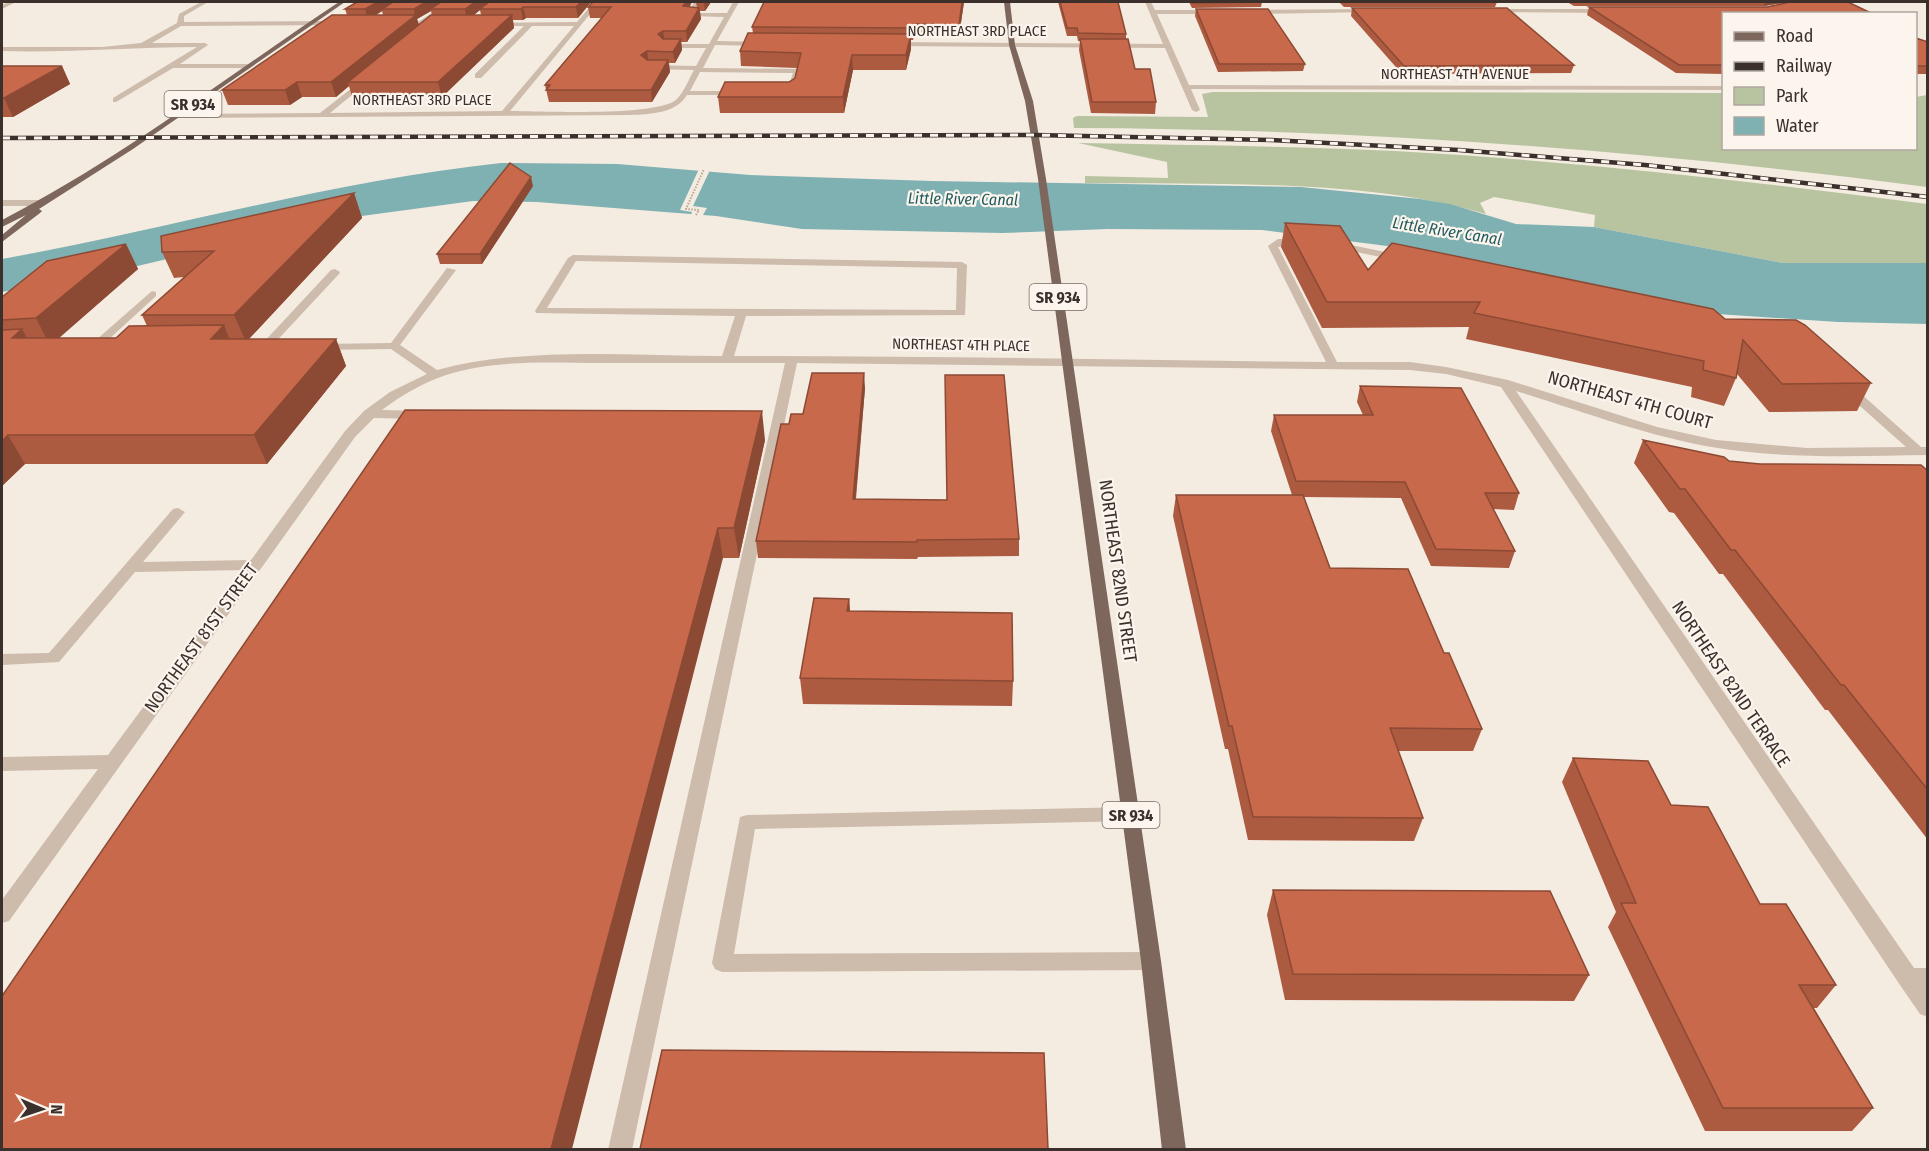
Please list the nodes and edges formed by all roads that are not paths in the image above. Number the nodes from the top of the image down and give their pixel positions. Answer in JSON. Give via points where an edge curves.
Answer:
{"nodes":[{"id":1,"x":13,"y":2,"type":"edge"},
{"id":2,"x":205,"y":2,"type":"edge"},
{"id":3,"x":342,"y":2,"type":"edge"},
{"id":4,"x":452,"y":2,"type":"edge"},
{"id":5,"x":597,"y":2,"type":"edge"},
{"id":6,"x":698,"y":2,"type":"edge"},
{"id":7,"x":736,"y":2,"type":"edge"},
{"id":8,"x":1007,"y":2,"type":"edge"},
{"id":9,"x":1149,"y":2,"type":"edge"},
{"id":10,"x":2,"y":7,"type":"edge"},
{"id":11,"x":1381,"y":11,"type":"edge"},
{"id":12,"x":1488,"y":11,"type":"edge"},
{"id":13,"x":1620,"y":11,"type":"edge"},
{"id":14,"x":1153,"y":12,"type":"junction"},
{"id":15,"x":1225,"y":12,"type":"edge"},
{"id":16,"x":1237,"y":12,"type":"edge"},
{"id":17,"x":729,"y":15,"type":"junction"},
{"id":18,"x":309,"y":23,"type":"junction"},
{"id":19,"x":348,"y":23,"type":"edge"},
{"id":20,"x":410,"y":23,"type":"edge"},
{"id":21,"x":434,"y":23,"type":"edge"},
{"id":22,"x":483,"y":23,"type":"edge"},
{"id":23,"x":180,"y":24,"type":"junction"},
{"id":24,"x":530,"y":24,"type":"junction"},
{"id":25,"x":576,"y":24,"type":"junction"},
{"id":26,"x":422,"y":27,"type":"junction"},
{"id":27,"x":771,"y":44,"type":"edge"},
{"id":28,"x":886,"y":44,"type":"edge"},
{"id":29,"x":143,"y":45,"type":"junction"},
{"id":30,"x":712,"y":45,"type":"junction"},
{"id":31,"x":1012,"y":45,"type":"junction"},
{"id":32,"x":665,"y":46,"type":"edge"},
{"id":33,"x":1168,"y":46,"type":"junction"},
{"id":34,"x":2,"y":49,"type":"edge"},
{"id":35,"x":247,"y":66,"type":"junction"},
{"id":36,"x":169,"y":67,"type":"junction"},
{"id":37,"x":649,"y":67,"type":"edge"},
{"id":38,"x":698,"y":69,"type":"junction"},
{"id":39,"x":369,"y":76,"type":"edge"},
{"id":40,"x":478,"y":76,"type":"dead end"},
{"id":41,"x":1186,"y":87,"type":"junction"},
{"id":42,"x":1722,"y":88,"type":"edge"},
{"id":43,"x":685,"y":93,"type":"junction"},
{"id":44,"x":743,"y":93,"type":"edge"},
{"id":45,"x":778,"y":93,"type":"edge"},
{"id":46,"x":116,"y":100,"type":"dead end"},
{"id":47,"x":1196,"y":110,"type":"dead end"},
{"id":48,"x":323,"y":114,"type":"junction"},
{"id":49,"x":504,"y":114,"type":"junction"},
{"id":50,"x":176,"y":116,"type":"junction"},
{"id":51,"x":2,"y":203,"type":"edge"},
{"id":52,"x":42,"y":203,"type":"junction"},
{"id":53,"x":2,"y":224,"type":"edge"},
{"id":54,"x":2,"y":239,"type":"edge"},
{"id":55,"x":1409,"y":260,"type":"edge"},
{"id":56,"x":451,"y":270,"type":"edge"},
{"id":57,"x":335,"y":272,"type":"dead end"},
{"id":58,"x":152,"y":294,"type":"dead end"},
{"id":59,"x":742,"y":313,"type":"junction"},
{"id":60,"x":394,"y":346,"type":"junction"},
{"id":61,"x":265,"y":347,"type":"edge"},
{"id":62,"x":312,"y":347,"type":"edge"},
{"id":63,"x":115,"y":349,"type":"edge"},
{"id":64,"x":727,"y":359,"type":"junction"},
{"id":65,"x":792,"y":359,"type":"junction"},
{"id":66,"x":1067,"y":362,"type":"junction"},
{"id":67,"x":1333,"y":365,"type":"junction"},
{"id":68,"x":435,"y":374,"type":"junction"},
{"id":69,"x":418,"y":380,"type":"joint"},
{"id":70,"x":1839,"y":380,"type":"edge"},
{"id":71,"x":1504,"y":383,"type":"junction"},
{"id":72,"x":368,"y":414,"type":"junction"},
{"id":73,"x":430,"y":415,"type":"edge"},
{"id":74,"x":1923,"y":451,"type":"edge"},
{"id":75,"x":178,"y":512,"type":"dead end"},
{"id":76,"x":252,"y":565,"type":"junction"},
{"id":77,"x":130,"y":567,"type":"junction"},
{"id":78,"x":2,"y":659,"type":"edge"},
{"id":79,"x":111,"y":762,"type":"junction"},
{"id":80,"x":2,"y":764,"type":"edge"},
{"id":81,"x":1131,"y":814,"type":"junction"},
{"id":82,"x":2,"y":915,"type":"edge"},
{"id":83,"x":1151,"y":961,"type":"junction"},
{"id":84,"x":1917,"y":978,"type":"edge"},
{"id":85,"x":1928,"y":1007,"type":"edge"},
{"id":86,"x":620,"y":1149,"type":"edge"},
{"id":87,"x":1174,"y":1149,"type":"edge"}],
"edges":[{"from":1,"to":10,"type":"street"},
{"from":2,"to":23,"type":"street","via":[[181,15]]},
{"from":3,"to":18,"type":"main road","number":"SR 934"},
{"from":4,"to":26,"type":"street"},
{"from":5,"to":25,"type":"street"},
{"from":6,"to":17,"type":"street","via":[[689,15]]},
{"from":7,"to":17,"type":"street"},
{"from":8,"to":31,"type":"main road","name":"NORTHEAST 82ND STREET","number":"SR 934"},
{"from":9,"to":14,"type":"street"},
{"from":11,"to":16,"type":"street"},
{"from":12,"to":13,"type":"street"},
{"from":14,"to":15,"type":"street"},
{"from":14,"to":33,"type":"street"},
{"from":17,"to":30,"type":"street"},
{"from":18,"to":19,"type":"street"},
{"from":18,"to":23,"type":"street"},
{"from":18,"to":35,"type":"main road","number":"SR 934"},
{"from":20,"to":26,"type":"street"},
{"from":21,"to":26,"type":"street"},
{"from":22,"to":24,"type":"street"},
{"from":23,"to":29,"type":"street"},
{"from":24,"to":25,"type":"street"},
{"from":24,"to":40,"type":"street"},
{"from":25,"to":49,"type":"street"},
{"from":27,"to":30,"type":"street"},
{"from":28,"to":31,"type":"street","name":"NORTHEAST 3RD PLACE"},
{"from":29,"to":34,"type":"street","via":[[102,50]]},
{"from":29,"to":36,"type":"street","via":[[205,45]]},
{"from":30,"to":32,"type":"street"},
{"from":30,"to":38,"type":"street"},
{"from":31,"to":33,"type":"street","name":"NORTHEAST 3RD PLACE"},
{"from":31,"to":66,"type":"main road","name":"NORTHEAST 82ND STREET","number":"SR 934","via":[[1029,101]]},
{"from":33,"to":41,"type":"street"},
{"from":35,"to":36,"type":"street"},
{"from":35,"to":50,"type":"main road","number":"SR 934"},
{"from":36,"to":46,"type":"street"},
{"from":37,"to":38,"type":"street"},
{"from":38,"to":43,"type":"street"},
{"from":38,"to":45,"type":"street","via":[[797,71],[790,93]]},
{"from":39,"to":48,"type":"street"},
{"from":41,"to":42,"type":"street","name":"NORTHEAST 4TH AVENUE"},
{"from":41,"to":47,"type":"street"},
{"from":43,"to":44,"type":"street"},
{"from":43,"to":49,"type":"street","name":"NORTHEAST 3RD PLACE","via":[[668,108],[630,113]]},
{"from":48,"to":49,"type":"street","name":"NORTHEAST 3RD PLACE"},
{"from":48,"to":50,"type":"street","name":"NORTHEAST 3RD PLACE"},
{"from":50,"to":52,"type":"main road","number":"SR 934"},
{"from":51,"to":52,"type":"street"},
{"from":52,"to":53,"type":"main road","number":"SR 934"},
{"from":52,"to":54,"type":"main road"},
{"from":55,"to":67,"type":"street","via":[[1343,245],[1288,241],[1273,246]]},
{"from":56,"to":60,"type":"street"},
{"from":57,"to":61,"type":"street"},
{"from":58,"to":63,"type":"street","via":[[86,349]]},
{"from":59,"to":59,"type":"street","via":[[961,314],[962,265],[573,258],[540,311]]},
{"from":59,"to":64,"type":"street"},
{"from":60,"to":62,"type":"street"},
{"from":60,"to":68,"type":"street"},
{"from":64,"to":65,"type":"street","name":"NORTHEAST 4TH PLACE"},
{"from":64,"to":68,"type":"street","name":"NORTHEAST 4TH PLACE","via":[[527,359],[459,367]]},
{"from":65,"to":66,"type":"street","name":"NORTHEAST 4TH PLACE"},
{"from":65,"to":86,"type":"street","via":[[774,412]]},
{"from":66,"to":67,"type":"street","name":"NORTHEAST 4TH PLACE"},
{"from":66,"to":81,"type":"main road","name":"NORTHEAST 82ND STREET","number":"SR 934"},
{"from":67,"to":71,"type":"street","name":"NORTHEAST 4TH PLACE","via":[[1430,368]]},
{"from":68,"to":69,"type":"street","name":"NORTHEAST 4TH PLACE"},
{"from":69,"to":72,"type":"street","name":"NORTHEAST 81ST STREET"},
{"from":70,"to":74,"type":"street"},
{"from":71,"to":74,"type":"street","name":"NORTHEAST 4TH COURT","via":[[1659,431],[1710,442],[1794,451]]},
{"from":71,"to":84,"type":"street","name":"NORTHEAST 82ND TERRACE"},
{"from":72,"to":73,"type":"street"},
{"from":72,"to":76,"type":"street","name":"NORTHEAST 81ST STREET"},
{"from":75,"to":77,"type":"street"},
{"from":76,"to":77,"type":"street"},
{"from":76,"to":79,"type":"street","name":"NORTHEAST 81ST STREET"},
{"from":77,"to":78,"type":"street","via":[[52,658]]},
{"from":79,"to":80,"type":"street"},
{"from":79,"to":82,"type":"street","name":"NORTHEAST 81ST STREET"},
{"from":81,"to":83,"type":"main road","name":"NORTHEAST 82ND STREET","number":"SR 934"},
{"from":81,"to":83,"type":"street","via":[[747,822],[722,963]]},
{"from":83,"to":87,"type":"main road","name":"NORTHEAST 82ND STREET","number":"SR 934"},
{"from":84,"to":85,"type":"street","name":"NORTHEAST 82ND TERRACE"}]}
